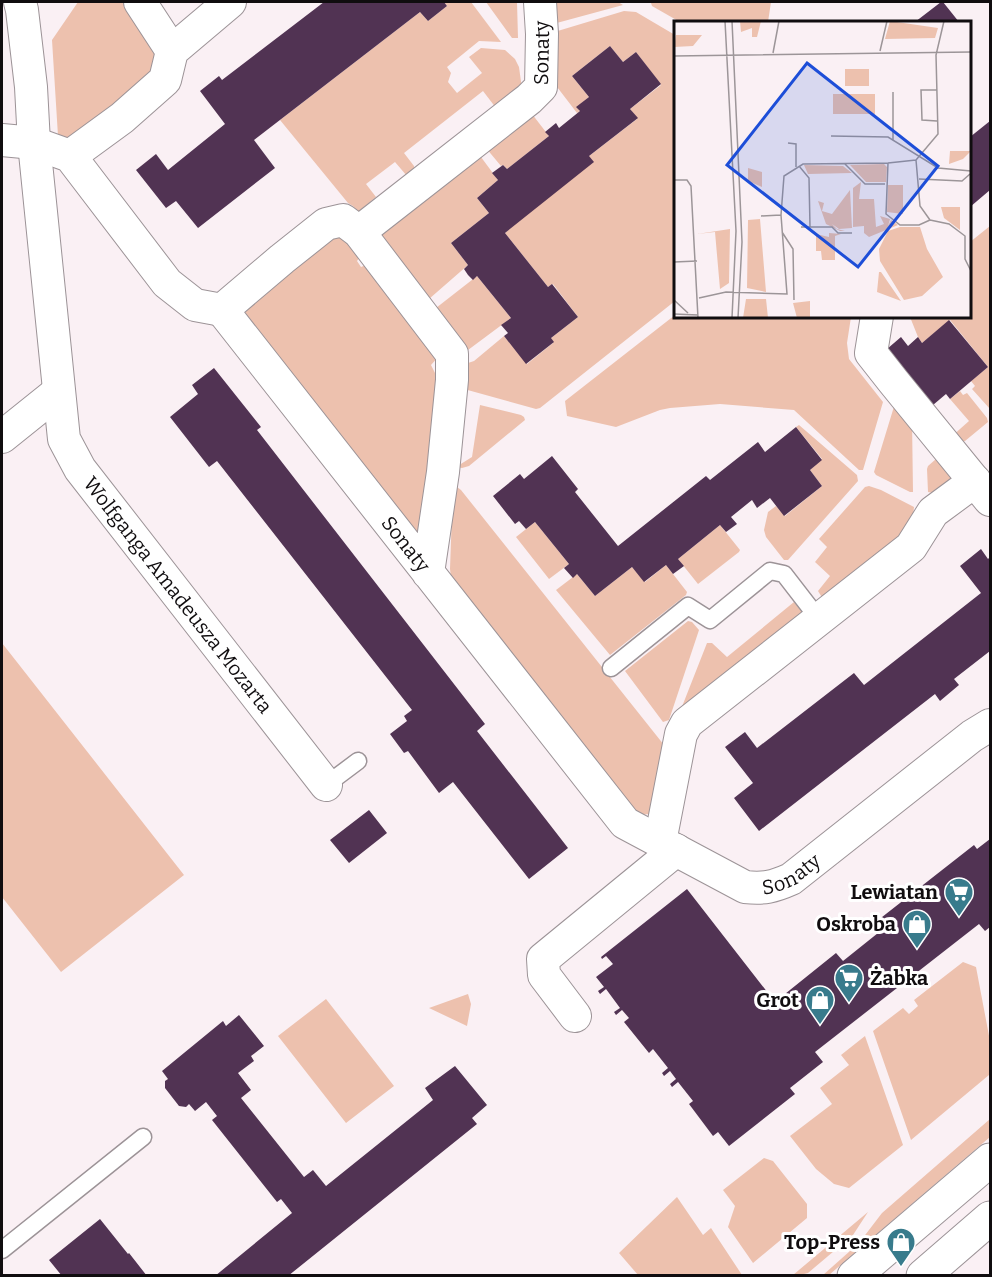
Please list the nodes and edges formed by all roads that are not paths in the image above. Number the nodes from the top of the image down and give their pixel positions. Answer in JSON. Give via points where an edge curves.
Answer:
{"nodes":[{"id":1,"x":20,"y":2,"type":"edge"},
{"id":2,"x":140,"y":2,"type":"edge"},
{"id":3,"x":230,"y":2,"type":"edge"},
{"id":4,"x":540,"y":2,"type":"edge"},
{"id":5,"x":172,"y":51,"type":"junction"},
{"id":6,"x":2,"y":140,"type":"edge"},
{"id":7,"x":34,"y":143,"type":"junction"},
{"id":8,"x":70,"y":156,"type":"junction"},
{"id":9,"x":359,"y":232,"type":"junction"},
{"id":10,"x":222,"y":310,"type":"junction"},
{"id":11,"x":877,"y":318,"type":"edge"},
{"id":12,"x":58,"y":392,"type":"junction"},
{"id":13,"x":2,"y":437,"type":"edge"},
{"id":14,"x":983,"y":491,"type":"edge"},
{"id":15,"x":428,"y":573,"type":"junction"},
{"id":16,"x":818,"y":618,"type":"junction"},
{"id":17,"x":611,"y":668,"type":"dead end"},
{"id":18,"x":990,"y":725,"type":"edge"},
{"id":19,"x":358,"y":761,"type":"dead end"},
{"id":20,"x":326,"y":785,"type":"joint"},
{"id":21,"x":668,"y":846,"type":"junction"},
{"id":22,"x":574,"y":1016,"type":"dead end"},
{"id":23,"x":143,"y":1137,"type":"dead end"},
{"id":24,"x":990,"y":1160,"type":"edge"},
{"id":25,"x":990,"y":1218,"type":"edge"},
{"id":26,"x":2,"y":1250,"type":"edge"},
{"id":27,"x":854,"y":1275,"type":"edge"},
{"id":28,"x":923,"y":1275,"type":"edge"}],
"edges":[{"from":1,"to":7,"type":"street","name":"Wolfganga Amadeusza Mozarta"},
{"from":2,"to":5,"type":"street"},
{"from":3,"to":5,"type":"street"},
{"from":4,"to":9,"type":"street","name":"Sonaty","via":[[541,87]]},
{"from":5,"to":8,"type":"street","via":[[165,80]]},
{"from":6,"to":7,"type":"street"},
{"from":7,"to":8,"type":"street"},
{"from":7,"to":12,"type":"street","name":"Wolfganga Amadeusza Mozarta"},
{"from":8,"to":10,"type":"street","via":[[167,283],[195,305]]},
{"from":9,"to":10,"type":"street","via":[[343,220],[326,224]]},
{"from":9,"to":15,"type":"street","via":[[452,354],[443,472]]},
{"from":10,"to":15,"type":"street","name":"Sonaty"},
{"from":11,"to":14,"type":"street","via":[[871,352]]},
{"from":12,"to":13,"type":"street"},
{"from":12,"to":20,"type":"street","name":"Wolfganga Amadeusza Mozarta","via":[[64,439],[80,469]]},
{"from":14,"to":16,"type":"street","via":[[933,512],[911,547]]},
{"from":15,"to":21,"type":"street","name":"Sonaty","via":[[625,824]]},
{"from":16,"to":17,"type":"lane","via":[[783,574],[770,571],[710,620],[688,606]]},
{"from":16,"to":21,"type":"street","via":[[687,723],[681,734]]},
{"from":18,"to":21,"type":"street","name":"Sonaty","via":[[780,884],[763,889],[745,887]]},
{"from":19,"to":20,"type":"lane"},
{"from":21,"to":22,"type":"street","via":[[543,959],[544,975]]},
{"from":23,"to":26,"type":"lane"},
{"from":24,"to":27,"type":"street"},
{"from":25,"to":28,"type":"street"}]}
